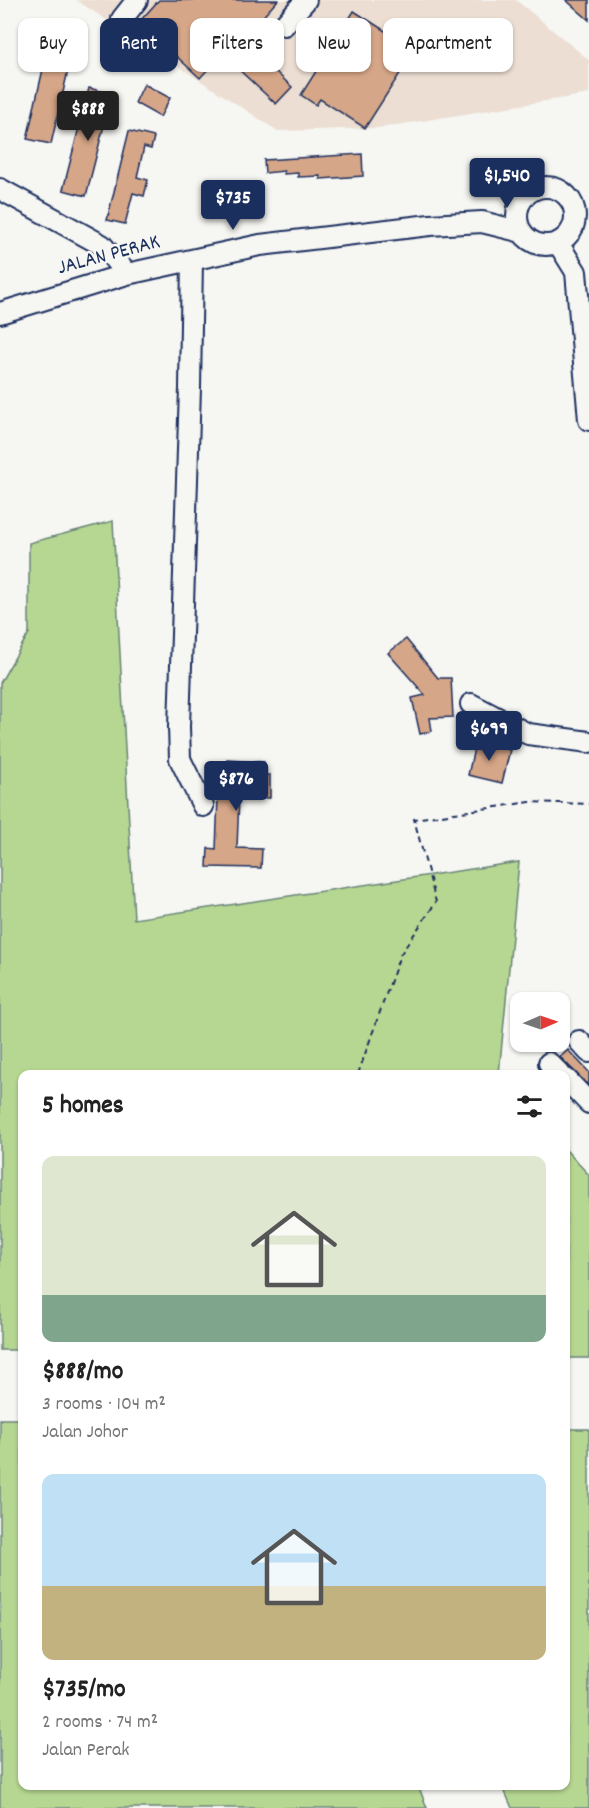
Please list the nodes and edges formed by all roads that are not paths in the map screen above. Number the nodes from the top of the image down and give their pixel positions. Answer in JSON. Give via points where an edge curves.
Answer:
{"nodes":[{"id":1,"x":137,"y":0,"type":"edge"},
{"id":2,"x":306,"y":0,"type":"edge"},
{"id":3,"x":123,"y":18,"type":"edge"},
{"id":4,"x":284,"y":26,"type":"dead end"},
{"id":5,"x":0,"y":189,"type":"edge"},
{"id":6,"x":520,"y":203,"type":"junction"},
{"id":7,"x":582,"y":217,"type":"edge"},
{"id":8,"x":482,"y":222,"type":"junction"},
{"id":9,"x":522,"y":232,"type":"junction"},
{"id":10,"x":558,"y":243,"type":"junction"},
{"id":11,"x":192,"y":260,"type":"junction"},
{"id":12,"x":127,"y":274,"type":"junction"},
{"id":13,"x":0,"y":313,"type":"edge"},
{"id":14,"x":589,"y":420,"type":"edge"},
{"id":15,"x":471,"y":704,"type":"dead end"},
{"id":16,"x":589,"y":742,"type":"edge"},
{"id":17,"x":203,"y":806,"type":"dead end"},
{"id":18,"x":570,"y":1083,"type":"edge"},
{"id":19,"x":589,"y":1103,"type":"edge"}],
"edges":[{"from":1,"to":3,"type":"street"},
{"from":2,"to":4,"type":"street"},
{"from":5,"to":12,"type":"street","via":[[102,245]]},
{"from":6,"to":7,"type":"street","via":[[533,189],[552,187],[568,197]]},
{"from":6,"to":8,"type":"street","name":"JALAN PERAK"},
{"from":6,"to":9,"type":"street","via":[[517,212]]},
{"from":7,"to":10,"type":"street"},
{"from":8,"to":9,"type":"street","name":"JALAN PERAK"},
{"from":8,"to":11,"type":"street","name":"JALAN PERAK","via":[[260,244]]},
{"from":9,"to":10,"type":"street","via":[[538,244]]},
{"from":10,"to":14,"type":"street","via":[[576,272]]},
{"from":11,"to":12,"type":"street","name":"JALAN PERAK"},
{"from":11,"to":17,"type":"street","via":[[179,727],[180,759]]},
{"from":12,"to":13,"type":"street","name":"JALAN PERAK"},
{"from":15,"to":16,"type":"street","via":[[528,734]]},
{"from":18,"to":19,"type":"street"}]}
